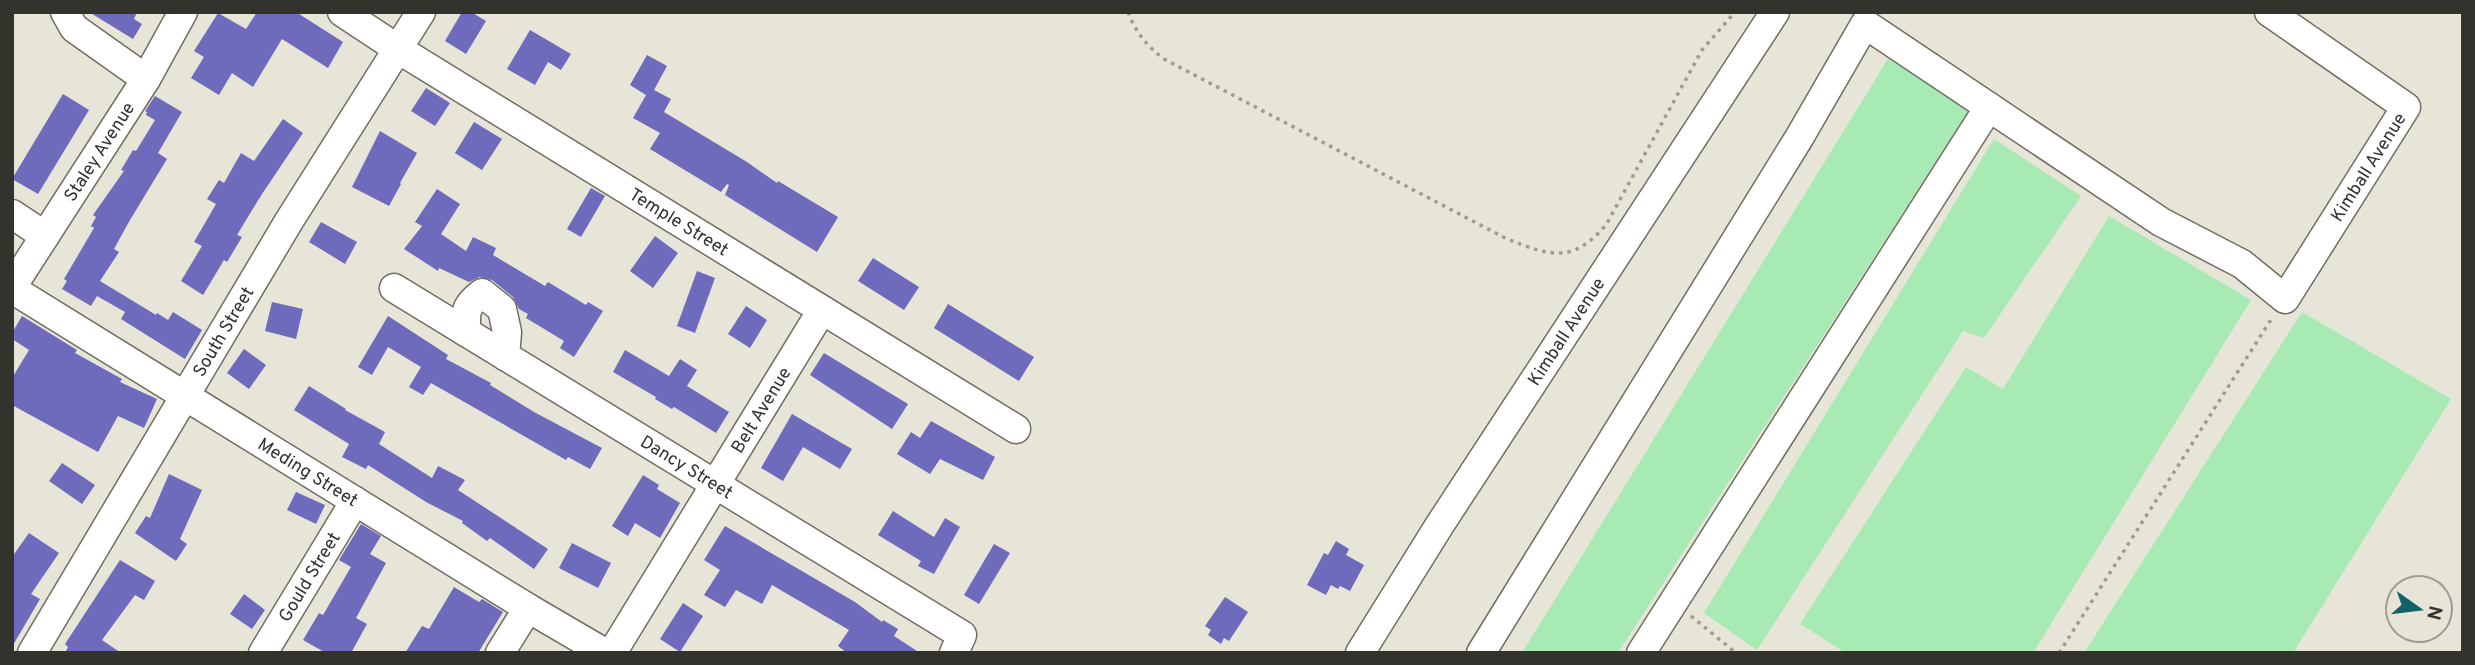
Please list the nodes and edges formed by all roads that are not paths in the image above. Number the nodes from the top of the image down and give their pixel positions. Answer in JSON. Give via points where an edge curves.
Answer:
{"nodes":[{"id":1,"x":48,"y":12,"type":"edge"},
{"id":2,"x":183,"y":12,"type":"edge"},
{"id":3,"x":342,"y":12,"type":"edge"},
{"id":4,"x":421,"y":12,"type":"edge"},
{"id":5,"x":1775,"y":12,"type":"edge"},
{"id":6,"x":2269,"y":12,"type":"edge"},
{"id":7,"x":70,"y":20,"type":"edge"},
{"id":8,"x":398,"y":49,"type":"junction"},
{"id":9,"x":146,"y":79,"type":"junction"},
{"id":10,"x":1989,"y":107,"type":"junction"},
{"id":11,"x":12,"y":214,"type":"edge"},
{"id":12,"x":45,"y":236,"type":"junction"},
{"id":13,"x":12,"y":288,"type":"edge"},
{"id":14,"x":394,"y":288,"type":"dead end"},
{"id":15,"x":822,"y":310,"type":"junction"},
{"id":16,"x":466,"y":332,"type":"junction"},
{"id":17,"x":505,"y":356,"type":"junction"},
{"id":18,"x":185,"y":394,"type":"junction"},
{"id":19,"x":1016,"y":429,"type":"dead end"},
{"id":20,"x":716,"y":484,"type":"junction"},
{"id":21,"x":355,"y":501,"type":"junction"},
{"id":22,"x":528,"y":608,"type":"junction"},
{"id":23,"x":32,"y":653,"type":"edge"},
{"id":24,"x":263,"y":653,"type":"edge"},
{"id":25,"x":500,"y":653,"type":"edge"},
{"id":26,"x":605,"y":653,"type":"edge"},
{"id":27,"x":612,"y":653,"type":"edge"},
{"id":28,"x":954,"y":653,"type":"edge"},
{"id":29,"x":1360,"y":653,"type":"edge"},
{"id":30,"x":1481,"y":653,"type":"edge"},
{"id":31,"x":1641,"y":653,"type":"edge"}],
"edges":[{"from":1,"to":7,"type":"street"},
{"from":2,"to":9,"type":"street","name":"Staley Avenue"},
{"from":3,"to":8,"type":"street","name":"Temple Street"},
{"from":4,"to":8,"type":"street","name":"South Street"},
{"from":5,"to":29,"type":"street","name":"Kimball Avenue"},
{"from":6,"to":10,"type":"street","name":"Kimball Avenue","via":[[2406,107],[2285,299],[2242,264],[2161,222]]},
{"from":7,"to":9,"type":"street"},
{"from":8,"to":15,"type":"street","name":"Temple Street"},
{"from":8,"to":18,"type":"street","name":"South Street"},
{"from":9,"to":12,"type":"street","name":"Staley Avenue"},
{"from":10,"to":30,"type":"street","via":[[1865,24]]},
{"from":10,"to":31,"type":"street"},
{"from":11,"to":12,"type":"street"},
{"from":12,"to":13,"type":"street","name":"Staley Avenue"},
{"from":13,"to":18,"type":"street","name":"Meding Street"},
{"from":14,"to":16,"type":"street","name":"Dancy Street"},
{"from":15,"to":19,"type":"street","name":"Temple Street"},
{"from":15,"to":20,"type":"street","name":"Belt Avenue"},
{"from":16,"to":17,"type":"street","name":"Dancy Street"},
{"from":16,"to":17,"type":"street","via":[[469,303],[482,293],[502,309],[507,332]]},
{"from":17,"to":20,"type":"street","name":"Dancy Street"},
{"from":18,"to":21,"type":"street","name":"Meding Street"},
{"from":18,"to":23,"type":"street","name":"South Street"},
{"from":20,"to":27,"type":"street","name":"Belt Avenue"},
{"from":20,"to":28,"type":"street","name":"Dancy Street","via":[[962,635]]},
{"from":21,"to":22,"type":"street","name":"Meding Street"},
{"from":21,"to":24,"type":"street","name":"Gould Street"},
{"from":22,"to":25,"type":"street"},
{"from":22,"to":26,"type":"street","name":"Meding Street"}]}
